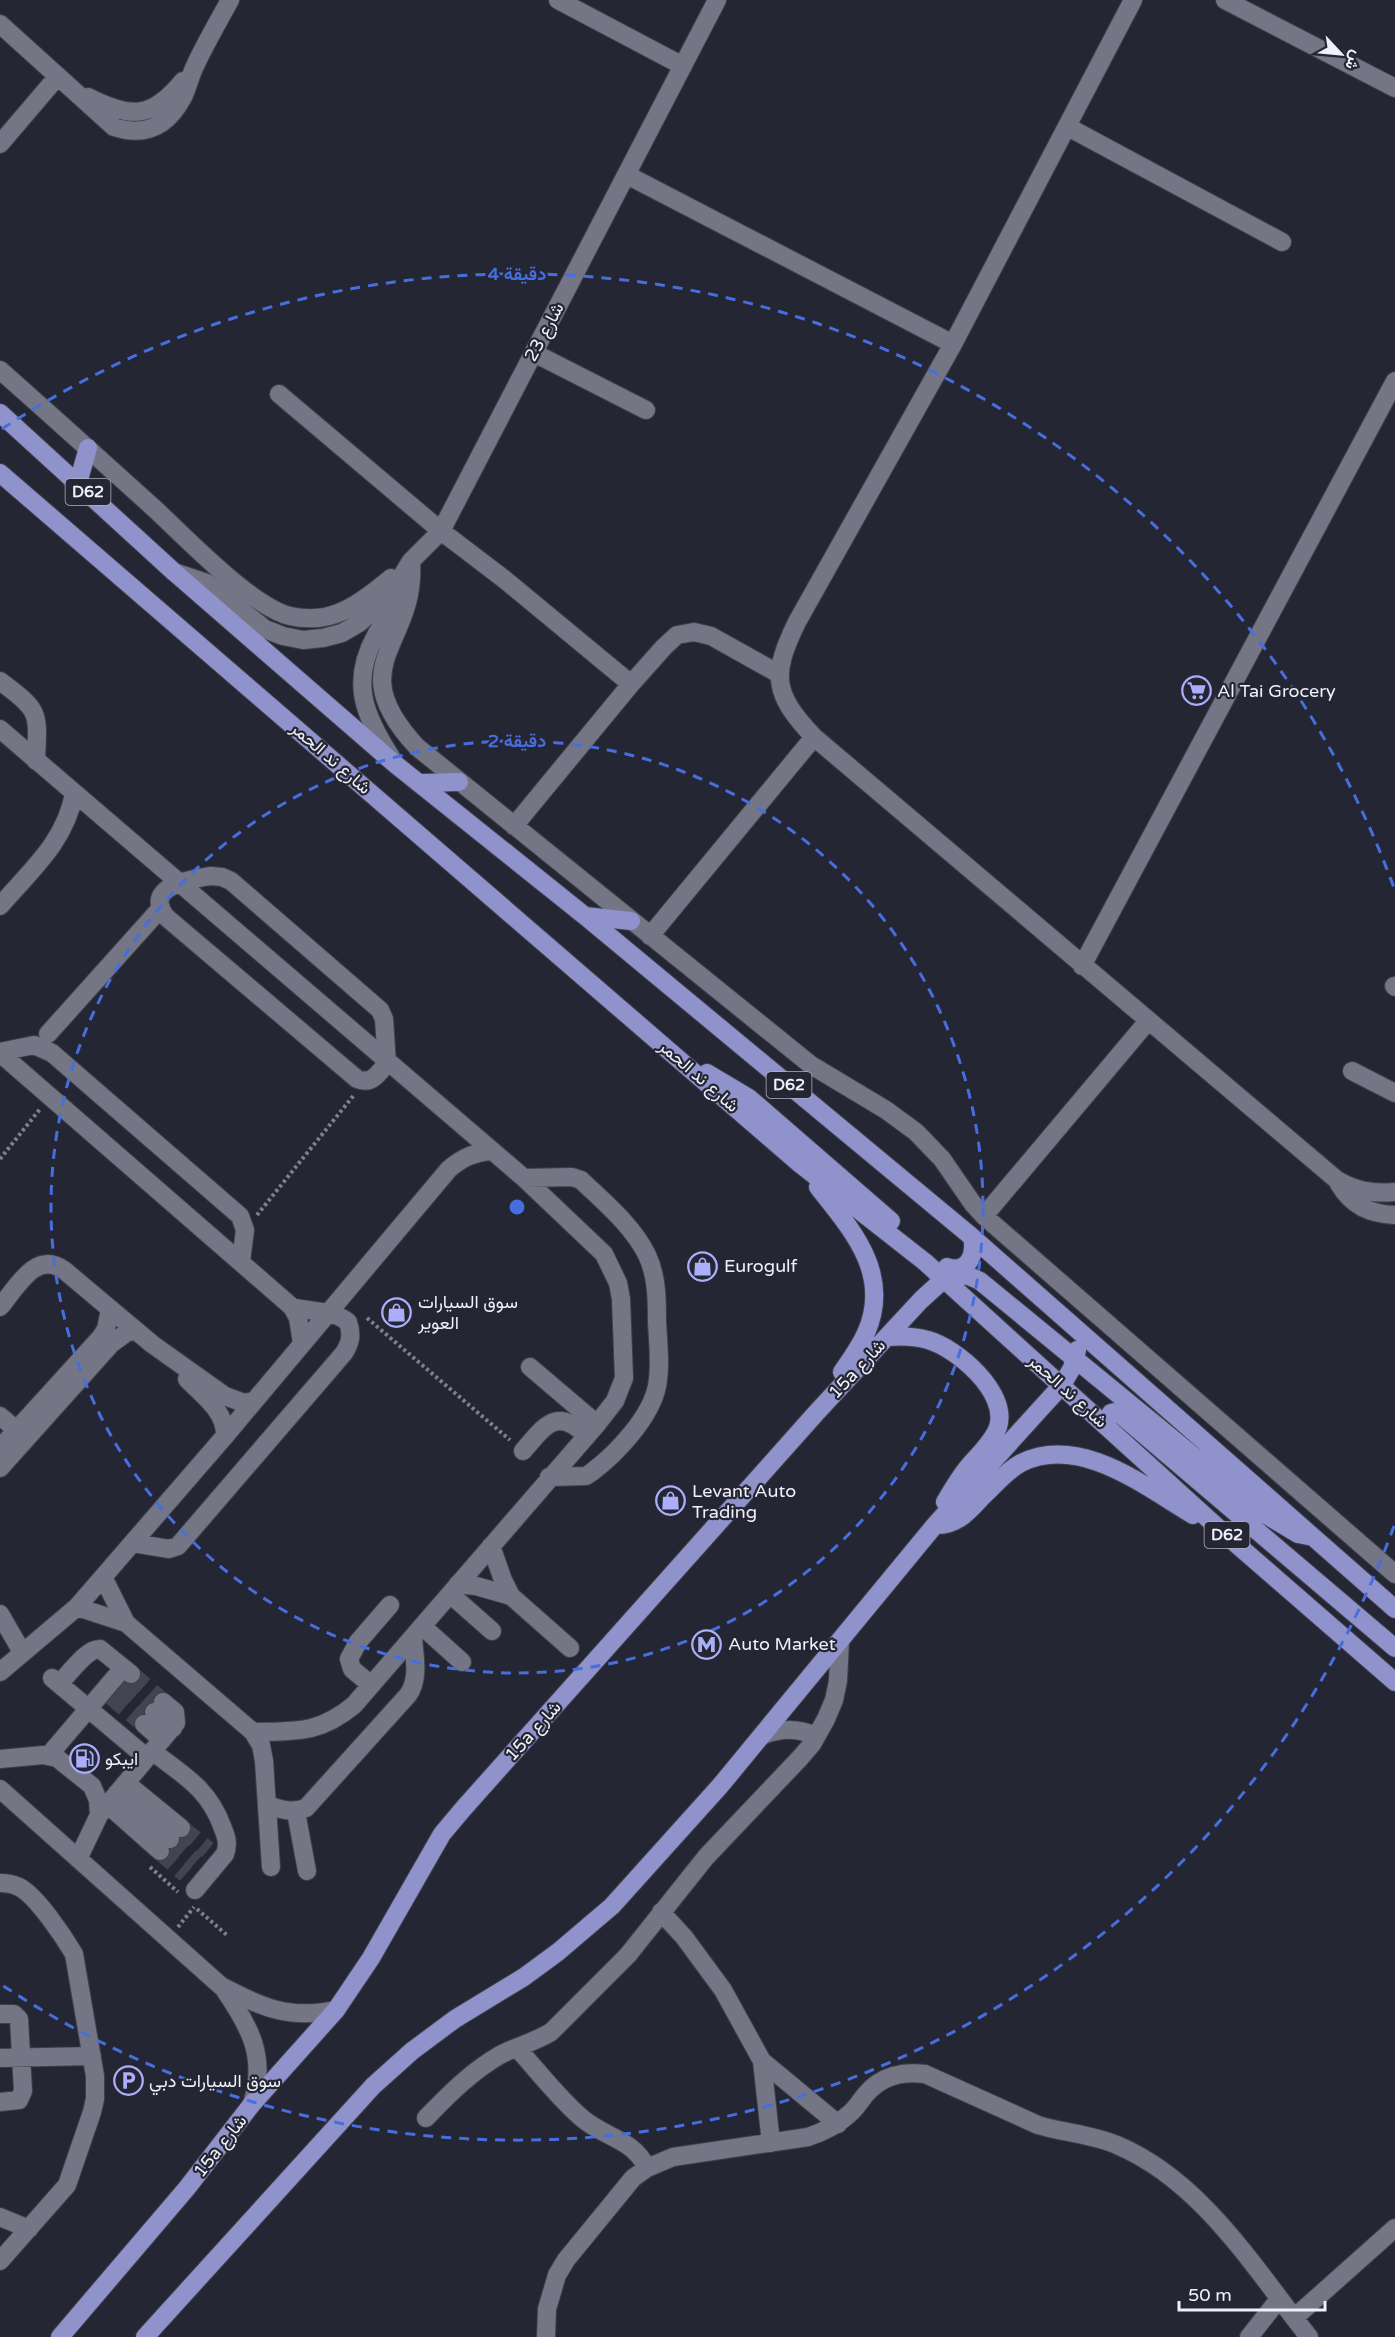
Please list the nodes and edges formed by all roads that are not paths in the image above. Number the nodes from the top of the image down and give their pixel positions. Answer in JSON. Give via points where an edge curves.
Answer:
{"nodes":[{"id":1,"x":230,"y":0,"type":"edge"},
{"id":2,"x":558,"y":0,"type":"edge"},
{"id":3,"x":717,"y":0,"type":"edge"},
{"id":4,"x":1133,"y":0,"type":"edge"},
{"id":5,"x":1225,"y":0,"type":"edge"},
{"id":6,"x":0,"y":24,"type":"edge"},
{"id":7,"x":683,"y":66,"type":"junction"},
{"id":8,"x":58,"y":76,"type":"junction"},
{"id":9,"x":1395,"y":88,"type":"edge"},
{"id":10,"x":1068,"y":127,"type":"junction"},
{"id":11,"x":0,"y":144,"type":"edge"},
{"id":12,"x":627,"y":175,"type":"junction"},
{"id":13,"x":1282,"y":242,"type":"dead end"},
{"id":14,"x":953,"y":344,"type":"junction"},
{"id":15,"x":534,"y":352,"type":"junction"},
{"id":16,"x":0,"y":370,"type":"edge"},
{"id":17,"x":1395,"y":381,"type":"edge"},
{"id":18,"x":279,"y":394,"type":"dead end"},
{"id":19,"x":646,"y":410,"type":"dead end"},
{"id":20,"x":0,"y":413,"type":"edge"},
{"id":21,"x":88,"y":448,"type":"junction"},
{"id":22,"x":0,"y":473,"type":"edge"},
{"id":23,"x":78,"y":483,"type":"junction"},
{"id":24,"x":441,"y":531,"type":"junction"},
{"id":25,"x":411,"y":561,"type":"junction"},
{"id":26,"x":174,"y":572,"type":"junction"},
{"id":27,"x":779,"y":674,"type":"junction"},
{"id":28,"x":0,"y":681,"type":"edge"},
{"id":29,"x":631,"y":684,"type":"junction"},
{"id":30,"x":0,"y":729,"type":"edge"},
{"id":31,"x":814,"y":737,"type":"junction"},
{"id":32,"x":36,"y":761,"type":"junction"},
{"id":33,"x":395,"y":764,"type":"junction"},
{"id":34,"x":459,"y":782,"type":"junction"},
{"id":35,"x":421,"y":783,"type":"junction"},
{"id":36,"x":74,"y":794,"type":"junction"},
{"id":37,"x":514,"y":826,"type":"junction"},
{"id":38,"x":177,"y":883,"type":"junction"},
{"id":39,"x":0,"y":906,"type":"edge"},
{"id":40,"x":161,"y":908,"type":"junction"},
{"id":41,"x":585,"y":916,"type":"junction"},
{"id":42,"x":631,"y":921,"type":"junction"},
{"id":43,"x":650,"y":936,"type":"junction"},
{"id":44,"x":1082,"y":966,"type":"junction"},
{"id":45,"x":1148,"y":1021,"type":"junction"},
{"id":46,"x":48,"y":1034,"type":"dead end"},
{"id":47,"x":0,"y":1052,"type":"edge"},
{"id":48,"x":387,"y":1062,"type":"junction"},
{"id":49,"x":689,"y":1066,"type":"junction"},
{"id":50,"x":1352,"y":1071,"type":"dead end"},
{"id":51,"x":1395,"y":1093,"type":"edge"},
{"id":52,"x":490,"y":1151,"type":"junction"},
{"id":53,"x":800,"y":1164,"type":"junction"},
{"id":54,"x":524,"y":1178,"type":"junction"},
{"id":55,"x":1337,"y":1180,"type":"junction"},
{"id":56,"x":1395,"y":1192,"type":"edge"},
{"id":57,"x":1395,"y":1215,"type":"edge"},
{"id":58,"x":984,"y":1216,"type":"junction"},
{"id":59,"x":972,"y":1237,"type":"junction"},
{"id":60,"x":241,"y":1261,"type":"junction"},
{"id":61,"x":944,"y":1279,"type":"junction"},
{"id":62,"x":0,"y":1307,"type":"edge"},
{"id":63,"x":292,"y":1307,"type":"junction"},
{"id":64,"x":111,"y":1309,"type":"junction"},
{"id":65,"x":328,"y":1312,"type":"junction"},
{"id":66,"x":1077,"y":1329,"type":"junction"},
{"id":67,"x":135,"y":1330,"type":"junction"},
{"id":68,"x":886,"y":1337,"type":"junction"},
{"id":69,"x":302,"y":1342,"type":"junction"},
{"id":70,"x":152,"y":1344,"type":"junction"},
{"id":71,"x":1075,"y":1359,"type":"junction"},
{"id":72,"x":530,"y":1367,"type":"dead end"},
{"id":73,"x":1062,"y":1385,"type":"junction"},
{"id":74,"x":254,"y":1401,"type":"junction"},
{"id":75,"x":817,"y":1412,"type":"junction"},
{"id":76,"x":0,"y":1416,"type":"edge"},
{"id":77,"x":1105,"y":1424,"type":"junction"},
{"id":78,"x":592,"y":1430,"type":"junction"},
{"id":79,"x":21,"y":1434,"type":"junction"},
{"id":80,"x":225,"y":1436,"type":"junction"},
{"id":81,"x":0,"y":1448,"type":"edge"},
{"id":82,"x":523,"y":1452,"type":"road end"},
{"id":83,"x":0,"y":1468,"type":"edge"},
{"id":84,"x":549,"y":1477,"type":"junction"},
{"id":85,"x":934,"y":1525,"type":"junction"},
{"id":86,"x":1226,"y":1535,"type":"junction"},
{"id":87,"x":1312,"y":1537,"type":"junction"},
{"id":88,"x":133,"y":1543,"type":"junction"},
{"id":89,"x":491,"y":1546,"type":"junction"},
{"id":90,"x":1395,"y":1574,"type":"edge"},
{"id":91,"x":103,"y":1577,"type":"junction"},
{"id":92,"x":454,"y":1589,"type":"junction"},
{"id":93,"x":511,"y":1596,"type":"junction"},
{"id":94,"x":390,"y":1605,"type":"dead end"},
{"id":95,"x":77,"y":1607,"type":"junction"},
{"id":96,"x":1395,"y":1609,"type":"edge"},
{"id":97,"x":0,"y":1614,"type":"edge"},
{"id":98,"x":126,"y":1623,"type":"junction"},
{"id":99,"x":418,"y":1631,"type":"junction"},
{"id":100,"x":492,"y":1631,"type":"dead end"},
{"id":101,"x":840,"y":1641,"type":"junction"},
{"id":102,"x":570,"y":1648,"type":"dead end"},
{"id":103,"x":1395,"y":1648,"type":"edge"},
{"id":104,"x":22,"y":1652,"type":"junction"},
{"id":105,"x":462,"y":1662,"type":"dead end"},
{"id":106,"x":0,"y":1671,"type":"edge"},
{"id":107,"x":1395,"y":1682,"type":"edge"},
{"id":108,"x":371,"y":1685,"type":"junction"},
{"id":109,"x":88,"y":1708,"type":"junction"},
{"id":110,"x":253,"y":1732,"type":"junction"},
{"id":111,"x":763,"y":1735,"type":"junction"},
{"id":112,"x":816,"y":1736,"type":"junction"},
{"id":113,"x":159,"y":1744,"type":"junction"},
{"id":114,"x":49,"y":1755,"type":"junction"},
{"id":115,"x":0,"y":1759,"type":"edge"},
{"id":116,"x":0,"y":1789,"type":"edge"},
{"id":117,"x":112,"y":1799,"type":"junction"},
{"id":118,"x":267,"y":1805,"type":"junction"},
{"id":119,"x":296,"y":1812,"type":"junction"},
{"id":120,"x":78,"y":1859,"type":"junction"},
{"id":121,"x":271,"y":1867,"type":"dead end"},
{"id":122,"x":308,"y":1871,"type":"dead end"},
{"id":123,"x":201,"y":1875,"type":"road end"},
{"id":124,"x":0,"y":1883,"type":"edge"},
{"id":125,"x":661,"y":1912,"type":"junction"},
{"id":126,"x":221,"y":1986,"type":"junction"},
{"id":127,"x":336,"y":2010,"type":"junction"},
{"id":128,"x":0,"y":2014,"type":"edge"},
{"id":129,"x":517,"y":2048,"type":"junction"},
{"id":130,"x":92,"y":2056,"type":"junction"},
{"id":131,"x":0,"y":2058,"type":"edge"},
{"id":132,"x":21,"y":2058,"type":"junction"},
{"id":133,"x":762,"y":2061,"type":"junction"},
{"id":134,"x":0,"y":2102,"type":"edge"},
{"id":135,"x":252,"y":2104,"type":"junction"},
{"id":136,"x":426,"y":2118,"type":"dead end"},
{"id":137,"x":838,"y":2124,"type":"junction"},
{"id":138,"x":771,"y":2143,"type":"junction"},
{"id":139,"x":647,"y":2168,"type":"junction"},
{"id":140,"x":0,"y":2217,"type":"edge"},
{"id":141,"x":1395,"y":2228,"type":"edge"},
{"id":142,"x":29,"y":2229,"type":"junction"},
{"id":143,"x":0,"y":2261,"type":"edge"},
{"id":144,"x":1279,"y":2299,"type":"junction"},
{"id":145,"x":1294,"y":2318,"type":"junction"},
{"id":146,"x":60,"y":2337,"type":"edge"},
{"id":147,"x":145,"y":2337,"type":"edge"},
{"id":148,"x":546,"y":2337,"type":"edge"},
{"id":149,"x":1249,"y":2337,"type":"edge"},
{"id":150,"x":1309,"y":2337,"type":"edge"}],
"edges":[{"from":1,"to":8,"type":"street","via":[[194,68],[157,106],[139,112],[120,111],[75,90]]},
{"from":2,"to":7,"type":"street"},
{"from":3,"to":7,"type":"street","name":"شارع 23"},
{"from":4,"to":10,"type":"street"},
{"from":5,"to":9,"type":"street"},
{"from":6,"to":8,"type":"street"},
{"from":7,"to":12,"type":"street","name":"شارع 23"},
{"from":8,"to":11,"type":"street"},
{"from":10,"to":13,"type":"street"},
{"from":10,"to":14,"type":"street"},
{"from":12,"to":14,"type":"street"},
{"from":12,"to":15,"type":"street","name":"شارع 23"},
{"from":14,"to":27,"type":"street","via":[[797,622],[783,651]]},
{"from":15,"to":19,"type":"street"},
{"from":15,"to":24,"type":"street","name":"شارع 23"},
{"from":16,"to":21,"type":"street"},
{"from":17,"to":44,"type":"street"},
{"from":18,"to":24,"type":"street"},
{"from":20,"to":23,"type":"main road","name":"شارع ند الحمر","number":"D62"},
{"from":21,"to":23,"type":"main road"},
{"from":21,"to":25,"type":"street","via":[[272,610],[316,618],[347,610]]},
{"from":22,"to":49,"type":"main road","name":"شارع ند الحمر","number":"D62"},
{"from":23,"to":26,"type":"main road","name":"شارع ند الحمر","number":"D62"},
{"from":24,"to":25,"type":"street","name":"شارع 23"},
{"from":24,"to":29,"type":"street"},
{"from":25,"to":26,"type":"street","name":"شارع 23","via":[[397,584],[359,623],[332,636],[303,640],[265,629],[207,583]]},
{"from":25,"to":33,"type":"street","name":"شارع 23","via":[[398,600],[367,654],[361,676],[368,717]]},
{"from":25,"to":34,"type":"street","via":[[412,579],[405,614],[383,661],[383,696],[402,731]]},
{"from":26,"to":33,"type":"main road","name":"شارع ند الحمر","number":"D62"},
{"from":27,"to":29,"type":"street","via":[[711,636],[694,632],[677,635]]},
{"from":27,"to":31,"type":"street","via":[[792,713]]},
{"from":28,"to":32,"type":"street","via":[[33,708],[37,718]]},
{"from":29,"to":37,"type":"street"},
{"from":30,"to":32,"type":"street"},
{"from":31,"to":43,"type":"street"},
{"from":31,"to":44,"type":"street"},
{"from":32,"to":36,"type":"street"},
{"from":33,"to":35,"type":"main road","name":"شارع ند الحمر","number":"D62"},
{"from":34,"to":35,"type":"main road"},
{"from":34,"to":37,"type":"street"},
{"from":35,"to":41,"type":"main road","name":"شارع ند الحمر","number":"D62"},
{"from":36,"to":38,"type":"street"},
{"from":36,"to":39,"type":"street","via":[[55,843]]},
{"from":37,"to":42,"type":"street"},
{"from":38,"to":40,"type":"street","via":[[164,892]]},
{"from":38,"to":48,"type":"street"},
{"from":38,"to":48,"type":"street","via":[[211,876],[240,887],[380,1010]]},
{"from":40,"to":46,"type":"street"},
{"from":40,"to":48,"type":"street","via":[[166,917],[357,1079],[375,1078]]},
{"from":41,"to":42,"type":"main road"},
{"from":41,"to":59,"type":"main road","name":"شارع ند الحمر","number":"D62"},
{"from":42,"to":43,"type":"street"},
{"from":43,"to":58,"type":"street","via":[[824,1075],[916,1132],[942,1159]]},
{"from":44,"to":45,"type":"street"},
{"from":45,"to":55,"type":"street"},
{"from":45,"to":58,"type":"street"},
{"from":47,"to":60,"type":"street"},
{"from":47,"to":60,"type":"street","via":[[34,1045],[52,1053],[229,1206],[240,1216],[246,1230]]},
{"from":48,"to":52,"type":"street"},
{"from":49,"to":53,"type":"main road","name":"شارع ند الحمر","number":"D62"},
{"from":49,"to":59,"type":"main road","via":[[748,1098],[943,1266],[958,1269],[970,1261],[974,1254]]},
{"from":50,"to":51,"type":"street"},
{"from":52,"to":54,"type":"street"},
{"from":52,"to":65,"type":"street","via":[[474,1153],[448,1169]]},
{"from":53,"to":61,"type":"main road","name":"شارع ند الحمر","number":"D62"},
{"from":53,"to":75,"type":"main road","via":[[859,1242],[873,1286],[873,1310],[867,1332]]},
{"from":54,"to":78,"type":"street","via":[[604,1254],[618,1283],[624,1378],[615,1401]]},
{"from":54,"to":84,"type":"street","via":[[581,1180],[637,1238],[650,1265],[657,1294],[657,1386],[646,1414],[586,1476]]},
{"from":55,"to":56,"type":"street","via":[[1354,1189]]},
{"from":55,"to":57,"type":"street","via":[[1361,1208]]},
{"from":58,"to":90,"type":"street"},
{"from":59,"to":66,"type":"main road","name":"شارع ند الحمر","number":"D62"},
{"from":60,"to":63,"type":"street"},
{"from":61,"to":68,"type":"main road","name":"15a شارع"},
{"from":61,"to":71,"type":"main road","via":[[955,1275],[980,1281]]},
{"from":61,"to":73,"type":"main road","name":"شارع ند الحمر","number":"D62"},
{"from":62,"to":64,"type":"street","via":[[37,1265],[51,1262]]},
{"from":63,"to":65,"type":"street"},
{"from":63,"to":69,"type":"street"},
{"from":64,"to":67,"type":"street"},
{"from":64,"to":79,"type":"street","via":[[106,1329]]},
{"from":65,"to":69,"type":"street"},
{"from":65,"to":88,"type":"street","via":[[348,1322],[350,1344],[344,1353],[178,1546],[169,1549]]},
{"from":66,"to":71,"type":"main road"},
{"from":66,"to":87,"type":"main road","name":"شارع ند الحمر","number":"D62"},
{"from":67,"to":70,"type":"street"},
{"from":67,"to":79,"type":"street","via":[[111,1344]]},
{"from":68,"to":75,"type":"main road","name":"15a شارع"},
{"from":68,"to":85,"type":"main road","via":[[921,1338],[949,1350],[977,1373],[999,1405],[1000,1421],[994,1436],[957,1482]]},
{"from":69,"to":74,"type":"street"},
{"from":70,"to":74,"type":"street","via":[[225,1396],[234,1401]]},
{"from":70,"to":80,"type":"street","via":[[222,1416]]},
{"from":71,"to":73,"type":"main road"},
{"from":71,"to":87,"type":"main road","via":[[1263,1513],[1298,1534]]},
{"from":72,"to":78,"type":"street"},
{"from":73,"to":77,"type":"main road","name":"شارع ند الحمر","number":"D62"},
{"from":73,"to":85,"type":"main road"},
{"from":74,"to":80,"type":"street"},
{"from":75,"to":127,"type":"main road","name":"15a شارع","via":[[442,1834],[371,1958]]},
{"from":76,"to":79,"type":"street"},
{"from":77,"to":86,"type":"main road","name":"شارع ند الحمر","number":"D62"},
{"from":77,"to":103,"type":"main road","via":[[1111,1413],[1122,1416]]},
{"from":78,"to":82,"type":"street","via":[[559,1420],[549,1423]]},
{"from":78,"to":84,"type":"street"},
{"from":79,"to":81,"type":"street"},
{"from":79,"to":83,"type":"street"},
{"from":80,"to":88,"type":"street"},
{"from":84,"to":89,"type":"street"},
{"from":85,"to":86,"type":"main road","via":[[946,1526],[964,1516],[1020,1464],[1049,1455],[1065,1455],[1121,1472]]},
{"from":85,"to":101,"type":"main road"},
{"from":86,"to":107,"type":"main road","name":"شارع ند الحمر","number":"D62"},
{"from":87,"to":96,"type":"main road","name":"شارع ند الحمر","number":"D62"},
{"from":88,"to":91,"type":"street"},
{"from":89,"to":92,"type":"street"},
{"from":89,"to":93,"type":"street"},
{"from":91,"to":95,"type":"street"},
{"from":91,"to":98,"type":"street"},
{"from":92,"to":93,"type":"street","via":[[476,1586]]},
{"from":92,"to":99,"type":"street"},
{"from":92,"to":100,"type":"street"},
{"from":93,"to":102,"type":"street"},
{"from":94,"to":108,"type":"street","via":[[358,1642],[349,1659],[352,1669]]},
{"from":95,"to":98,"type":"street"},
{"from":95,"to":104,"type":"street"},
{"from":97,"to":104,"type":"street"},
{"from":98,"to":110,"type":"street"},
{"from":99,"to":105,"type":"street"},
{"from":99,"to":108,"type":"street"},
{"from":99,"to":119,"type":"street","via":[[412,1689],[314,1800]]},
{"from":101,"to":111,"type":"main road"},
{"from":101,"to":112,"type":"street","via":[[838,1681]]},
{"from":104,"to":106,"type":"street"},
{"from":108,"to":110,"type":"street","via":[[337,1719],[317,1727]]},
{"from":109,"to":109,"type":"street","via":[[117,1682],[96,1648],[56,1681]]},
{"from":109,"to":113,"type":"street"},
{"from":109,"to":114,"type":"street"},
{"from":110,"to":118,"type":"street","via":[[261,1745]]},
{"from":111,"to":112,"type":"street","via":[[787,1729]]},
{"from":111,"to":147,"type":"main road","via":[[612,1906],[524,1977],[412,2051],[373,2086]]},
{"from":112,"to":125,"type":"street"},
{"from":113,"to":113,"type":"street","via":[[154,1713],[175,1712],[177,1717]]},
{"from":113,"to":117,"type":"street"},
{"from":113,"to":123,"type":"street","via":[[212,1802],[227,1841],[225,1854]]},
{"from":114,"to":115,"type":"street"},
{"from":114,"to":117,"type":"street","via":[[92,1786],[98,1800]]},
{"from":116,"to":120,"type":"street"},
{"from":117,"to":117,"type":"street","via":[[170,1839]]},
{"from":117,"to":120,"type":"street"},
{"from":118,"to":119,"type":"street"},
{"from":118,"to":121,"type":"street"},
{"from":119,"to":122,"type":"street"},
{"from":120,"to":126,"type":"street"},
{"from":124,"to":130,"type":"street","via":[[20,1887],[29,1894],[74,1954]]},
{"from":125,"to":129,"type":"street","via":[[628,1954],[551,2032]]},
{"from":125,"to":133,"type":"street","via":[[723,1990]]},
{"from":126,"to":127,"type":"street","via":[[274,2010],[315,2014]]},
{"from":126,"to":135,"type":"street","via":[[253,2038],[258,2085]]},
{"from":127,"to":135,"type":"main road","name":"15a شارع"},
{"from":128,"to":132,"type":"street","via":[[14,2014],[19,2019]]},
{"from":129,"to":136,"type":"street","via":[[467,2078]]},
{"from":129,"to":139,"type":"street","via":[[581,2118],[628,2144]]},
{"from":130,"to":132,"type":"street"},
{"from":130,"to":142,"type":"street","via":[[95,2098],[73,2174]]},
{"from":131,"to":132,"type":"street"},
{"from":132,"to":134,"type":"street","via":[[22,2096],[15,2102]]},
{"from":133,"to":137,"type":"street"},
{"from":133,"to":138,"type":"street"},
{"from":135,"to":146,"type":"main road","name":"15a شارع","via":[[187,2188]]},
{"from":137,"to":138,"type":"street","via":[[808,2138]]},
{"from":137,"to":144,"type":"street","via":[[875,2085],[894,2075],[915,2073],[1038,2125],[1116,2144],[1144,2159],[1195,2199]]},
{"from":138,"to":139,"type":"street","via":[[674,2157]]},
{"from":139,"to":148,"type":"street","via":[[621,2190],[566,2260],[551,2292]]},
{"from":140,"to":142,"type":"street"},
{"from":141,"to":145,"type":"street"},
{"from":142,"to":143,"type":"street"},
{"from":144,"to":145,"type":"street"},
{"from":144,"to":149,"type":"street"},
{"from":145,"to":150,"type":"street"}]}
